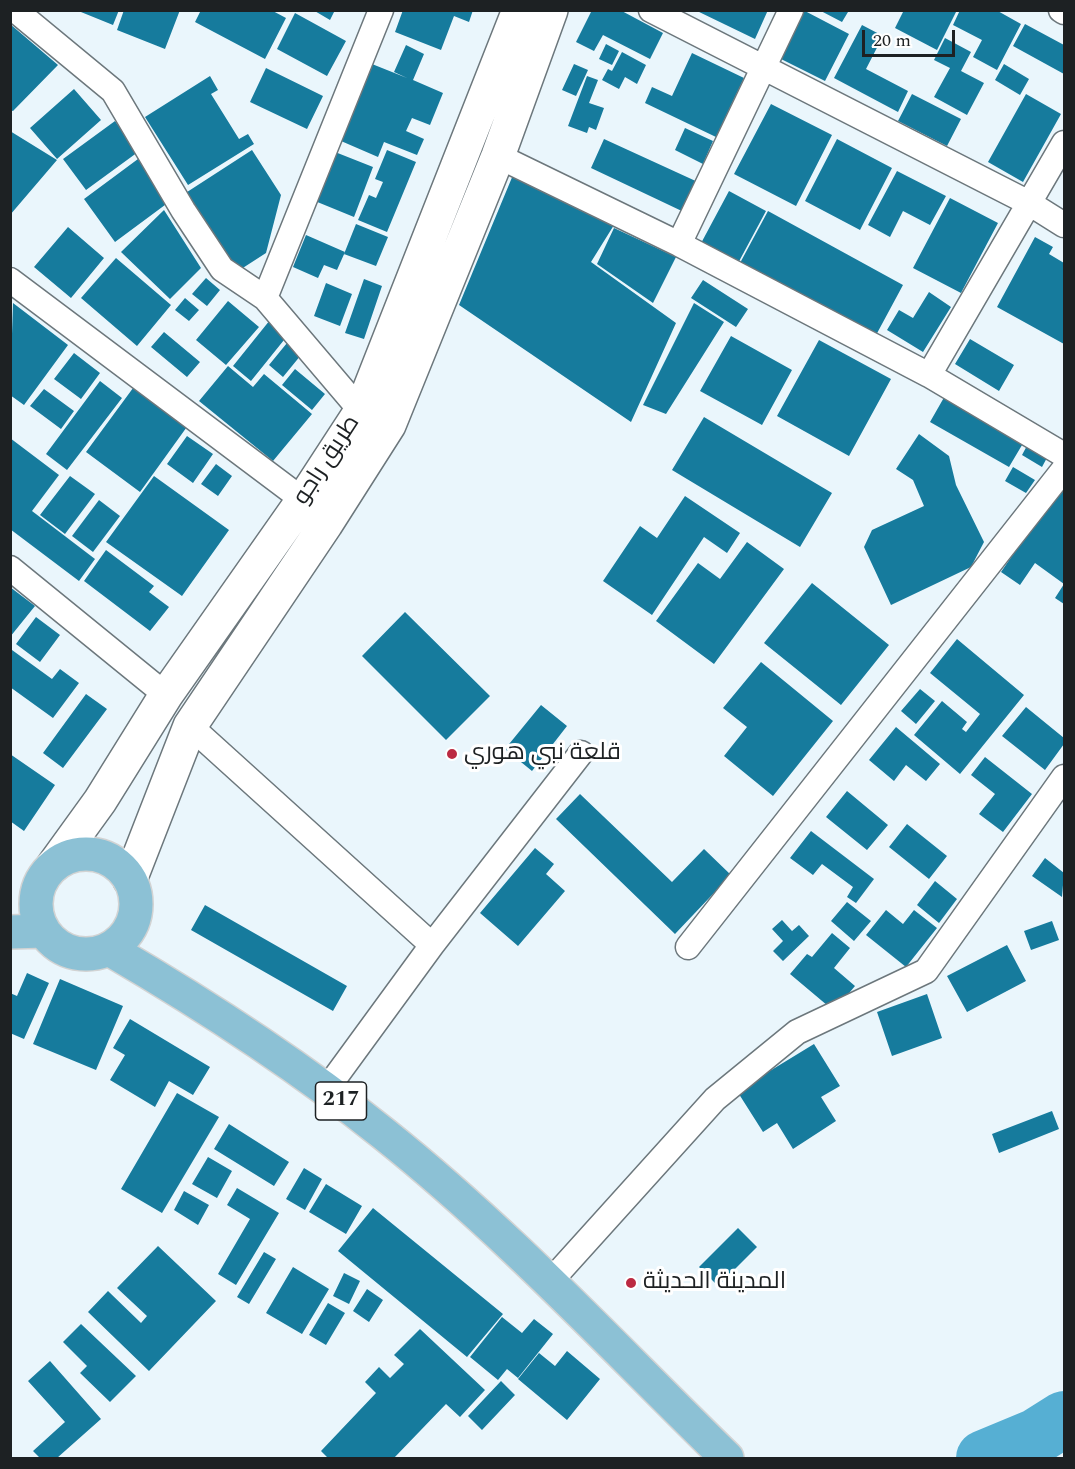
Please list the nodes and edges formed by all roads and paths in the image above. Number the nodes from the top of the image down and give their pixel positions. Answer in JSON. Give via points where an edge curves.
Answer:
{"nodes":[{"id":1,"x":15,"y":10,"type":"edge"},
{"id":2,"x":381,"y":10,"type":"edge"},
{"id":3,"x":519,"y":10,"type":"edge"},
{"id":4,"x":551,"y":10,"type":"edge"},
{"id":5,"x":651,"y":10,"type":"edge"},
{"id":6,"x":791,"y":10,"type":"edge"},
{"id":7,"x":765,"y":69,"type":"junction"},
{"id":8,"x":1065,"y":143,"type":"edge"},
{"id":9,"x":498,"y":156,"type":"junction"},
{"id":10,"x":1029,"y":203,"type":"junction"},
{"id":11,"x":1065,"y":225,"type":"edge"},
{"id":12,"x":680,"y":244,"type":"junction"},
{"id":13,"x":10,"y":280,"type":"edge"},
{"id":14,"x":265,"y":298,"type":"junction"},
{"id":15,"x":929,"y":375,"type":"junction"},
{"id":16,"x":375,"y":418,"type":"junction"},
{"id":17,"x":1065,"y":455,"type":"edge"},
{"id":18,"x":1065,"y":469,"type":"edge"},
{"id":19,"x":303,"y":500,"type":"junction"},
{"id":20,"x":10,"y":568,"type":"edge"},
{"id":21,"x":166,"y":695,"type":"junction"},
{"id":22,"x":190,"y":726,"type":"junction"},
{"id":23,"x":581,"y":753,"type":"dead end"},
{"id":24,"x":1065,"y":777,"type":"edge"},
{"id":25,"x":53,"y":866,"type":"junction"},
{"id":26,"x":130,"y":880,"type":"junction"},
{"id":27,"x":44,"y":931,"type":"junction"},
{"id":28,"x":10,"y":932,"type":"edge"},
{"id":29,"x":432,"y":945,"type":"junction"},
{"id":30,"x":688,"y":947,"type":"dead end"},
{"id":31,"x":109,"y":949,"type":"junction"},
{"id":32,"x":326,"y":1090,"type":"junction"},
{"id":33,"x":548,"y":1284,"type":"junction"},
{"id":34,"x":727,"y":1458,"type":"edge"}],
"edges":[{"from":1,"to":14,"type":"street","via":[[113,91],[222,269]]},
{"from":2,"to":14,"type":"street"},
{"from":3,"to":16,"type":"main road","name":"طريق راجو"},
{"from":4,"to":9,"type":"main road","name":"طريق راجو"},
{"from":5,"to":7,"type":"street"},
{"from":6,"to":7,"type":"street"},
{"from":7,"to":10,"type":"street"},
{"from":7,"to":12,"type":"street"},
{"from":8,"to":10,"type":"street"},
{"from":9,"to":12,"type":"street"},
{"from":9,"to":16,"type":"main road","name":"طريق راجو"},
{"from":10,"to":11,"type":"street"},
{"from":10,"to":15,"type":"street"},
{"from":12,"to":15,"type":"street"},
{"from":13,"to":19,"type":"street"},
{"from":14,"to":16,"type":"street"},
{"from":15,"to":17,"type":"street"},
{"from":16,"to":19,"type":"main road","name":"طريق راجو"},
{"from":16,"to":22,"type":"main road","name":"طريق راجو","via":[[326,524]]},
{"from":18,"to":30,"type":"street"},
{"from":19,"to":21,"type":"main road","name":"طريق راجو"},
{"from":20,"to":21,"type":"street"},
{"from":21,"to":25,"type":"main road","name":"طريق راجو","via":[[100,801]]},
{"from":22,"to":26,"type":"main road","name":"طريق راجو"},
{"from":22,"to":29,"type":"street"},
{"from":23,"to":29,"type":"street"},
{"from":24,"to":33,"type":"street","via":[[926,971],[797,1032],[715,1099]]},
{"from":25,"to":26,"type":"main road","via":[[80,854],[95,855],[110,860]]},
{"from":25,"to":27,"type":"main road","via":[[37,894],[38,920]]},
{"from":26,"to":31,"type":"main road","via":[[136,899],[135,919],[120,942]]},
{"from":27,"to":28,"type":"main road"},
{"from":27,"to":31,"type":"main road","via":[[51,941],[73,953],[98,954]]},
{"from":29,"to":32,"type":"street"},
{"from":31,"to":32,"type":"main road","number":"217","via":[[184,992]]},
{"from":32,"to":33,"type":"main road","number":"217","via":[[441,1182]]},
{"from":33,"to":34,"type":"main road","number":"217"}]}
